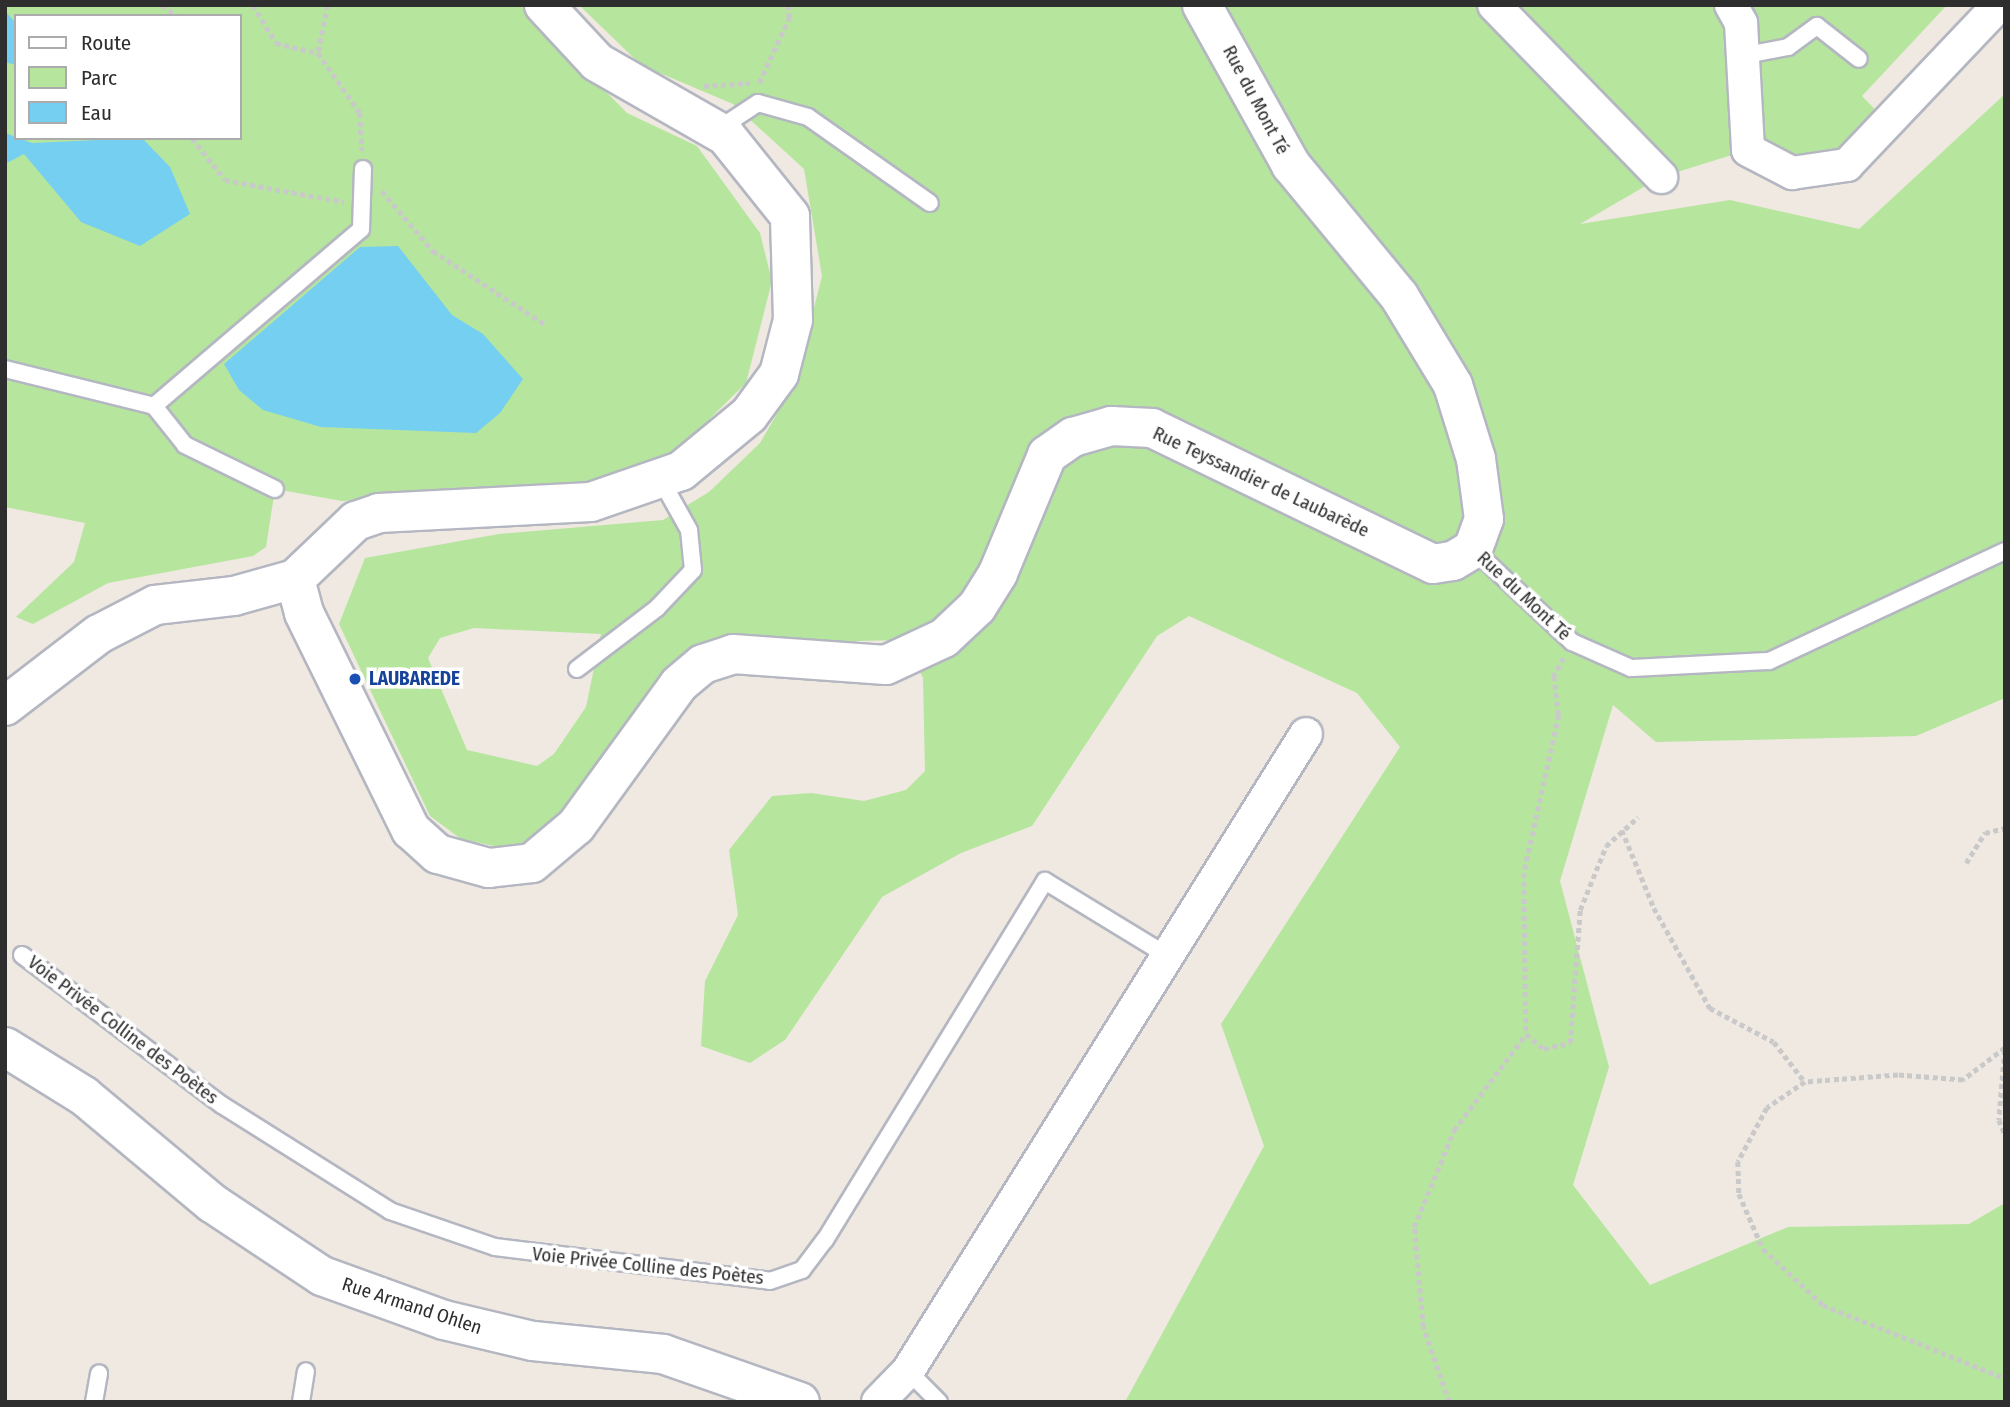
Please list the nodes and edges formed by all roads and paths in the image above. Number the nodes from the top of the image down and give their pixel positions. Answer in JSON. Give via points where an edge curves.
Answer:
{"nodes":[{"id":1,"x":253,"y":5,"type":"edge"},
{"id":2,"x":328,"y":5,"type":"edge"},
{"id":3,"x":544,"y":5,"type":"edge"},
{"id":4,"x":788,"y":5,"type":"edge"},
{"id":5,"x":1202,"y":5,"type":"edge"},
{"id":6,"x":1494,"y":5,"type":"edge"},
{"id":7,"x":1731,"y":5,"type":"edge"},
{"id":8,"x":1998,"y":5,"type":"edge"},
{"id":9,"x":318,"y":53,"type":"junction"},
{"id":10,"x":1741,"y":56,"type":"junction"},
{"id":11,"x":1859,"y":59,"type":"dead end"},
{"id":12,"x":718,"y":130,"type":"junction"},
{"id":13,"x":194,"y":140,"type":"edge"},
{"id":14,"x":363,"y":169,"type":"junction"},
{"id":15,"x":1661,"y":177,"type":"dead end"},
{"id":16,"x":930,"y":203,"type":"dead end"},
{"id":17,"x":361,"y":205,"type":"junction"},
{"id":18,"x":546,"y":325,"type":"dead end"},
{"id":19,"x":5,"y":369,"type":"edge"},
{"id":20,"x":154,"y":405,"type":"junction"},
{"id":21,"x":661,"y":480,"type":"junction"},
{"id":22,"x":275,"y":489,"type":"dead end"},
{"id":23,"x":1473,"y":549,"type":"junction"},
{"id":24,"x":2005,"y":551,"type":"edge"},
{"id":25,"x":295,"y":579,"type":"junction"},
{"id":26,"x":1573,"y":642,"type":"junction"},
{"id":27,"x":577,"y":669,"type":"dead end"},
{"id":28,"x":5,"y":706,"type":"edge"},
{"id":29,"x":1306,"y":734,"type":"dead end"},
{"id":30,"x":1638,"y":817,"type":"dead end"},
{"id":31,"x":2005,"y":828,"type":"edge"},
{"id":32,"x":1622,"y":830,"type":"junction"},
{"id":33,"x":1966,"y":863,"type":"dead end"},
{"id":34,"x":22,"y":955,"type":"dead end"},
{"id":35,"x":1166,"y":955,"type":"junction"},
{"id":36,"x":1526,"y":1034,"type":"junction"},
{"id":37,"x":5,"y":1047,"type":"edge"},
{"id":38,"x":2005,"y":1049,"type":"edge"},
{"id":39,"x":1805,"y":1082,"type":"junction"},
{"id":40,"x":2005,"y":1135,"type":"edge"},
{"id":41,"x":306,"y":1371,"type":"dead end"},
{"id":42,"x":908,"y":1371,"type":"junction"},
{"id":43,"x":99,"y":1373,"type":"dead end"},
{"id":44,"x":2005,"y":1378,"type":"edge"},
{"id":45,"x":94,"y":1402,"type":"edge"},
{"id":46,"x":302,"y":1402,"type":"edge"},
{"id":47,"x":800,"y":1402,"type":"edge"},
{"id":48,"x":878,"y":1402,"type":"edge"},
{"id":49,"x":939,"y":1402,"type":"edge"},
{"id":50,"x":1449,"y":1402,"type":"edge"}],
"edges":[{"from":1,"to":9,"type":"path","via":[[276,43]]},
{"from":2,"to":9,"type":"path"},
{"from":3,"to":12,"type":"main road","via":[[597,62]]},
{"from":4,"to":12,"type":"path","via":[[789,18],[761,83],[704,85]]},
{"from":5,"to":23,"type":"main road","name":"Rue du Mont Té","via":[[1291,165],[1399,296],[1453,386],[1476,458],[1484,519]]},
{"from":6,"to":15,"type":"street"},
{"from":7,"to":10,"type":"street","via":[[1741,23]]},
{"from":8,"to":10,"type":"street","via":[[1847,165],[1792,173],[1748,150]]},
{"from":9,"to":14,"type":"path","via":[[360,113]]},
{"from":10,"to":11,"type":"lane","via":[[1788,47],[1817,26]]},
{"from":12,"to":16,"type":"lane","via":[[758,103],[808,117]]},
{"from":12,"to":21,"type":"main road","via":[[765,177],[790,216],[793,320],[779,374],[748,415],[681,471]]},
{"from":13,"to":17,"type":"path","via":[[225,180]]},
{"from":14,"to":17,"type":"lane"},
{"from":14,"to":18,"type":"path","via":[[433,251]]},
{"from":17,"to":20,"type":"lane","via":[[361,229]]},
{"from":19,"to":20,"type":"lane"},
{"from":20,"to":22,"type":"lane","via":[[185,445]]},
{"from":21,"to":25,"type":"main road","via":[[560,507],[379,513],[338,532]]},
{"from":21,"to":27,"type":"lane","via":[[689,530],[693,570],[657,608]]},
{"from":23,"to":25,"type":"main road","name":"Rue Teyssandier de Laubarède","via":[[1453,561],[1433,564],[1152,428],[1111,426],[1073,437],[1048,456],[998,573],[977,607],[944,638],[886,665],[733,654],[703,664],[679,684],[576,826],[532,863],[489,868],[438,854],[411,830],[304,613]]},
{"from":23,"to":26,"type":"lane","name":"Rue du Mont Té"},
{"from":24,"to":26,"type":"lane","name":"Rue du Mont Té","via":[[1769,662],[1632,668]]},
{"from":25,"to":28,"type":"main road","via":[[234,596],[155,605],[99,634]]},
{"from":26,"to":36,"type":"path","via":[[1554,676],[1559,715],[1524,873]]},
{"from":29,"to":35,"type":"street"},
{"from":30,"to":32,"type":"path"},
{"from":31,"to":33,"type":"path","via":[[1985,833]]},
{"from":32,"to":36,"type":"path","via":[[1606,846],[1580,910],[1570,1043],[1544,1049]]},
{"from":32,"to":39,"type":"path","via":[[1654,908],[1710,1008],[1774,1042]]},
{"from":34,"to":35,"type":"lane","name":"Voie Privée Colline des Poètes","via":[[222,1105],[390,1211],[495,1247],[770,1281],[802,1270],[825,1240],[1045,881]]},
{"from":35,"to":42,"type":"street"},
{"from":36,"to":50,"type":"path","via":[[1454,1130],[1414,1227],[1423,1328]]},
{"from":37,"to":47,"type":"main road","name":"Rue Armand Ohlen","via":[[84,1096],[223,1211],[322,1276],[444,1320],[533,1341],[663,1354],[725,1370]]},
{"from":38,"to":39,"type":"path","via":[[1963,1080],[1898,1075]]},
{"from":38,"to":40,"type":"path","via":[[1999,1119]]},
{"from":39,"to":44,"type":"path","via":[[1767,1108],[1738,1162],[1739,1194],[1763,1249],[1824,1305]]},
{"from":41,"to":46,"type":"lane"},
{"from":42,"to":48,"type":"street"},
{"from":42,"to":49,"type":"lane"},
{"from":43,"to":45,"type":"lane"}]}
